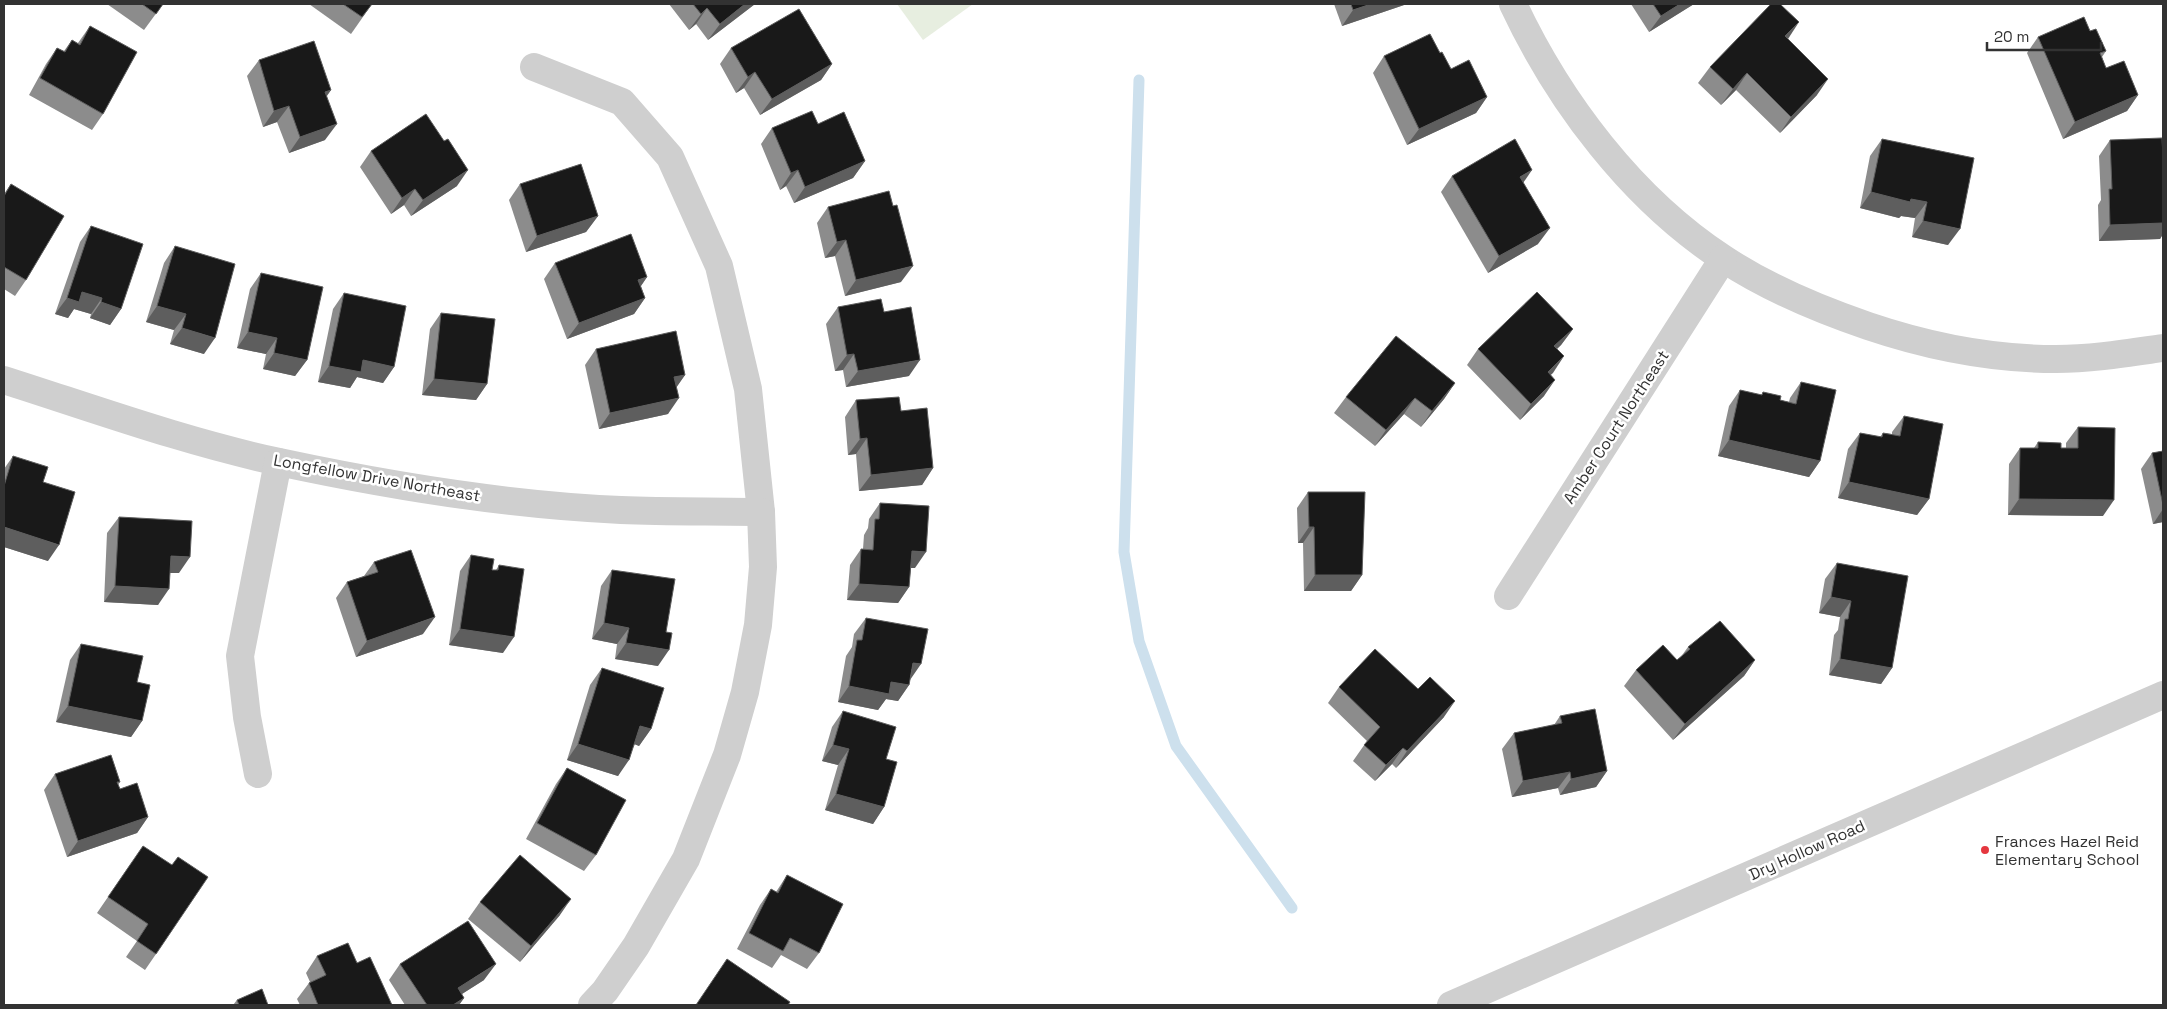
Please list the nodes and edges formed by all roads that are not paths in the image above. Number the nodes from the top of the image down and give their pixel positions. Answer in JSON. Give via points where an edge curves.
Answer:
{"nodes":[{"id":1,"x":1513,"y":4,"type":"edge"},
{"id":2,"x":534,"y":67,"type":"dead end"},
{"id":3,"x":1723,"y":259,"type":"junction"},
{"id":4,"x":2163,"y":348,"type":"edge"},
{"id":5,"x":4,"y":380,"type":"edge"},
{"id":6,"x":278,"y":462,"type":"junction"},
{"id":7,"x":761,"y":512,"type":"junction"},
{"id":8,"x":1508,"y":596,"type":"dead end"},
{"id":9,"x":2163,"y":695,"type":"edge"},
{"id":10,"x":258,"y":774,"type":"dead end"},
{"id":11,"x":592,"y":1005,"type":"edge"},
{"id":12,"x":1451,"y":1005,"type":"edge"}],
"edges":[{"from":1,"to":3,"type":"street","via":[[1552,76],[1589,131],[1626,174],[1674,220]]},
{"from":2,"to":7,"type":"street","via":[[622,102],[670,157],[719,266],[748,389]]},
{"from":3,"to":4,"type":"street","via":[[1774,288],[1832,314],[1952,350],[2057,359]]},
{"from":3,"to":8,"type":"street","name":"Amber Court Northeast"},
{"from":5,"to":6,"type":"street","name":"Longfellow Drive Northeast","via":[[209,444]]},
{"from":6,"to":7,"type":"street","name":"Longfellow Drive Northeast","via":[[395,484],[515,501],[621,510]]},
{"from":6,"to":10,"type":"street","via":[[240,656]]},
{"from":7,"to":11,"type":"street","via":[[763,567],[758,625],[728,755],[686,859],[636,946],[606,991]]},
{"from":9,"to":12,"type":"street","name":"Dry Hollow Road"}]}
